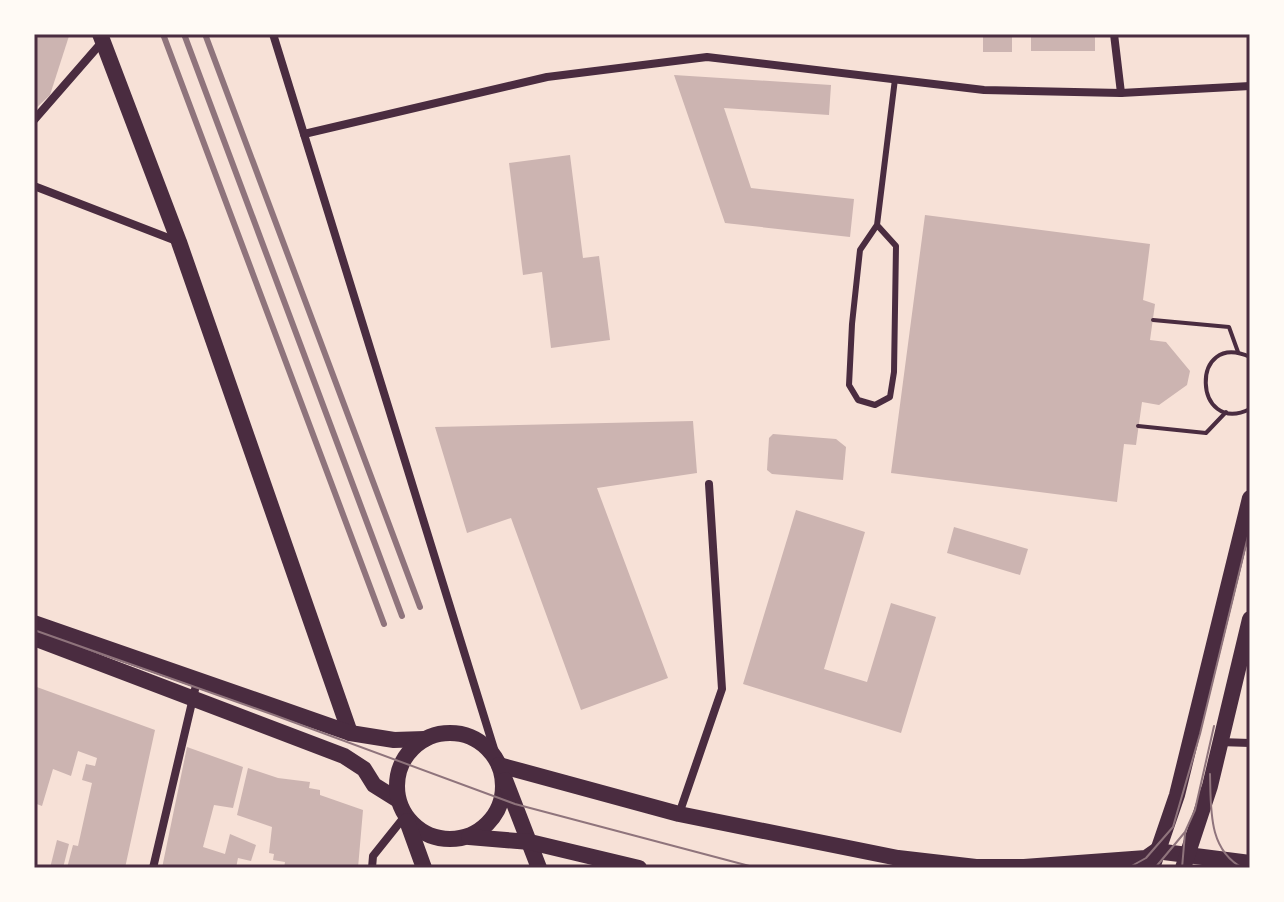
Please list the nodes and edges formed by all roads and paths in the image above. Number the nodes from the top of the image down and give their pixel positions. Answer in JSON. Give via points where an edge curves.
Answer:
{"nodes":[{"id":1,"x":273,"y":34,"type":"edge"},
{"id":2,"x":1114,"y":34,"type":"edge"},
{"id":3,"x":102,"y":38,"type":"edge"},
{"id":4,"x":895,"y":79,"type":"junction"},
{"id":5,"x":1250,"y":86,"type":"edge"},
{"id":6,"x":1121,"y":93,"type":"junction"},
{"id":7,"x":34,"y":120,"type":"edge"},
{"id":8,"x":304,"y":134,"type":"junction"},
{"id":9,"x":34,"y":186,"type":"edge"},
{"id":10,"x":877,"y":225,"type":"junction"},
{"id":11,"x":179,"y":242,"type":"junction"},
{"id":12,"x":1153,"y":320,"type":"dead end"},
{"id":13,"x":1238,"y":352,"type":"junction"},
{"id":14,"x":1250,"y":357,"type":"edge"},
{"id":15,"x":1250,"y":409,"type":"edge"},
{"id":16,"x":1226,"y":412,"type":"junction"},
{"id":17,"x":1138,"y":426,"type":"dead end"},
{"id":18,"x":709,"y":484,"type":"dead end"},
{"id":19,"x":1250,"y":498,"type":"edge"},
{"id":20,"x":1250,"y":619,"type":"edge"},
{"id":21,"x":34,"y":623,"type":"edge"},
{"id":22,"x":34,"y":638,"type":"edge"},
{"id":23,"x":195,"y":689,"type":"junction"},
{"id":24,"x":350,"y":733,"type":"junction"},
{"id":25,"x":425,"y":739,"type":"junction"},
{"id":26,"x":1219,"y":742,"type":"junction"},
{"id":27,"x":1250,"y":743,"type":"edge"},
{"id":28,"x":499,"y":765,"type":"junction"},
{"id":29,"x":402,"y":808,"type":"junction"},
{"id":30,"x":679,"y":814,"type":"junction"},
{"id":31,"x":467,"y":837,"type":"junction"},
{"id":32,"x":530,"y":842,"type":"junction"},
{"id":33,"x":1154,"y":860,"type":"edge"},
{"id":34,"x":1185,"y":861,"type":"edge"},
{"id":35,"x":1250,"y":863,"type":"edge"},
{"id":36,"x":153,"y":868,"type":"edge"},
{"id":37,"x":372,"y":868,"type":"edge"},
{"id":38,"x":424,"y":868,"type":"edge"},
{"id":39,"x":539,"y":868,"type":"edge"},
{"id":40,"x":639,"y":868,"type":"edge"}],
"edges":[{"from":1,"to":8,"type":"street"},
{"from":2,"to":6,"type":"street"},
{"from":3,"to":7,"type":"street"},
{"from":3,"to":11,"type":"main road"},
{"from":4,"to":6,"type":"street","via":[[984,90]]},
{"from":4,"to":8,"type":"street","via":[[707,57],[547,77]]},
{"from":4,"to":10,"type":"lane"},
{"from":5,"to":6,"type":"street"},
{"from":8,"to":28,"type":"street"},
{"from":9,"to":11,"type":"street"},
{"from":10,"to":10,"type":"lane","via":[[860,250],[849,385],[858,400],[875,405],[890,397],[894,372],[896,261],[896,246]]},
{"from":11,"to":24,"type":"main road"},
{"from":12,"to":13,"type":"path","via":[[1229,327]]},
{"from":13,"to":14,"type":"path"},
{"from":13,"to":16,"type":"path","via":[[1211,363],[1204,381],[1210,400]]},
{"from":15,"to":16,"type":"path"},
{"from":16,"to":17,"type":"path","via":[[1206,433]]},
{"from":18,"to":30,"type":"street","via":[[722,689]]},
{"from":19,"to":33,"type":"main road","via":[[1177,795]]},
{"from":20,"to":26,"type":"main road"},
{"from":21,"to":23,"type":"main road"},
{"from":22,"to":23,"type":"main road"},
{"from":23,"to":24,"type":"main road"},
{"from":23,"to":29,"type":"main road","via":[[344,756]]},
{"from":23,"to":36,"type":"street"},
{"from":24,"to":25,"type":"main road"},
{"from":25,"to":28,"type":"main road","via":[[459,733],[483,745]]},
{"from":25,"to":29,"type":"main road","via":[[401,765],[397,782]]},
{"from":26,"to":27,"type":"street"},
{"from":26,"to":34,"type":"main road"},
{"from":28,"to":30,"type":"main road"},
{"from":28,"to":31,"type":"main road","via":[[503,782],[498,807],[483,829]]},
{"from":28,"to":32,"type":"main road"},
{"from":29,"to":31,"type":"main road","via":[[417,828],[433,837]]},
{"from":29,"to":37,"type":"street","via":[[373,856]]},
{"from":29,"to":38,"type":"main road"},
{"from":30,"to":33,"type":"main road","via":[[898,858],[976,867]]},
{"from":31,"to":32,"type":"main road"},
{"from":32,"to":39,"type":"main road"},
{"from":32,"to":40,"type":"main road"},
{"from":33,"to":34,"type":"main road"},
{"from":34,"to":35,"type":"main road"}]}
